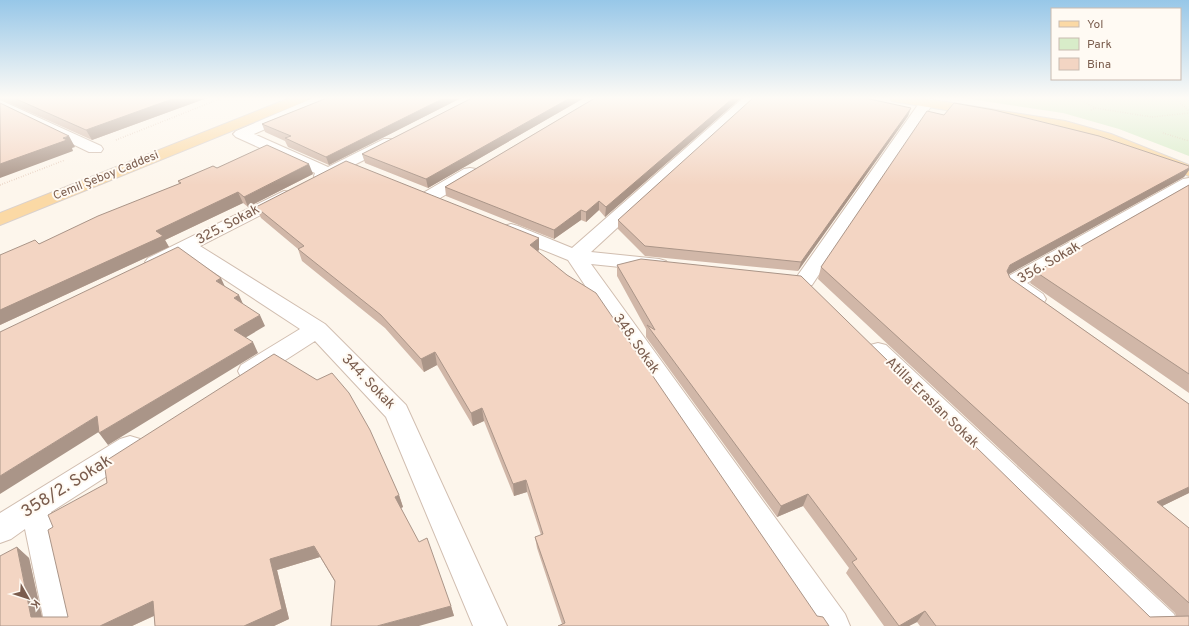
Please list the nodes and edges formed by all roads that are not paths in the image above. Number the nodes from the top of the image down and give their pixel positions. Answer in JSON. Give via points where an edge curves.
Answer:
{"nodes":[{"id":1,"x":48,"y":127,"type":"edge"},
{"id":2,"x":209,"y":127,"type":"edge"},
{"id":3,"x":228,"y":127,"type":"edge"},
{"id":4,"x":257,"y":127,"type":"edge"},
{"id":5,"x":718,"y":127,"type":"edge"},
{"id":6,"x":910,"y":127,"type":"edge"},
{"id":7,"x":1073,"y":127,"type":"edge"},
{"id":8,"x":404,"y":134,"type":"edge"},
{"id":9,"x":94,"y":149,"type":"dead end"},
{"id":10,"x":347,"y":163,"type":"junction"},
{"id":11,"x":482,"y":165,"type":"edge"},
{"id":12,"x":368,"y":171,"type":"edge"},
{"id":13,"x":1189,"y":171,"type":"edge"},
{"id":14,"x":328,"y":173,"type":"junction"},
{"id":15,"x":1189,"y":183,"type":"edge"},
{"id":16,"x":451,"y":206,"type":"edge"},
{"id":17,"x":0,"y":212,"type":"edge"},
{"id":18,"x":0,"y":219,"type":"edge"},
{"id":19,"x":495,"y":223,"type":"edge"},
{"id":20,"x":188,"y":247,"type":"junction"},
{"id":21,"x":574,"y":256,"type":"junction"},
{"id":22,"x":678,"y":267,"type":"edge"},
{"id":23,"x":137,"y":271,"type":"edge"},
{"id":24,"x":805,"y":285,"type":"edge"},
{"id":25,"x":1050,"y":310,"type":"edge"},
{"id":26,"x":317,"y":329,"type":"junction"},
{"id":27,"x":861,"y":335,"type":"edge"},
{"id":28,"x":230,"y":384,"type":"edge"},
{"id":29,"x":149,"y":435,"type":"edge"},
{"id":30,"x":35,"y":507,"type":"junction"},
{"id":31,"x":0,"y":529,"type":"edge"},
{"id":32,"x":62,"y":626,"type":"edge"},
{"id":33,"x":490,"y":626,"type":"edge"},
{"id":34,"x":832,"y":626,"type":"edge"},
{"id":35,"x":1162,"y":626,"type":"edge"}],
"edges":[{"from":1,"to":9,"type":"street"},
{"from":2,"to":17,"type":"main road","name":"Cemil Şeboy Caddesi"},
{"from":3,"to":18,"type":"main road","name":"Cemil Şeboy Caddesi"},
{"from":4,"to":14,"type":"street","via":[[241,134]]},
{"from":5,"to":21,"type":"street"},
{"from":6,"to":24,"type":"street"},
{"from":7,"to":13,"type":"main road","via":[[1106,137]]},
{"from":8,"to":10,"type":"street","name":"325. Sokak"},
{"from":10,"to":12,"type":"street"},
{"from":10,"to":14,"type":"street","name":"325. Sokak"},
{"from":11,"to":16,"type":"street","via":[[423,194]]},
{"from":14,"to":20,"type":"street","name":"325. Sokak"},
{"from":15,"to":25,"type":"street","name":"356. Sokak","via":[[1012,283]]},
{"from":19,"to":21,"type":"street"},
{"from":20,"to":23,"type":"street","name":"325. Sokak"},
{"from":20,"to":26,"type":"street","name":"344. Sokak"},
{"from":21,"to":22,"type":"street"},
{"from":21,"to":34,"type":"street","name":"348. Sokak"},
{"from":26,"to":28,"type":"street"},
{"from":26,"to":33,"type":"street","name":"344. Sokak","via":[[397,412]]},
{"from":27,"to":35,"type":"street","name":"Atilla Eraslan Sokak"},
{"from":29,"to":30,"type":"street","name":"358/2. Sokak"},
{"from":30,"to":31,"type":"street","name":"358/2. Sokak"},
{"from":30,"to":32,"type":"street"}]}
